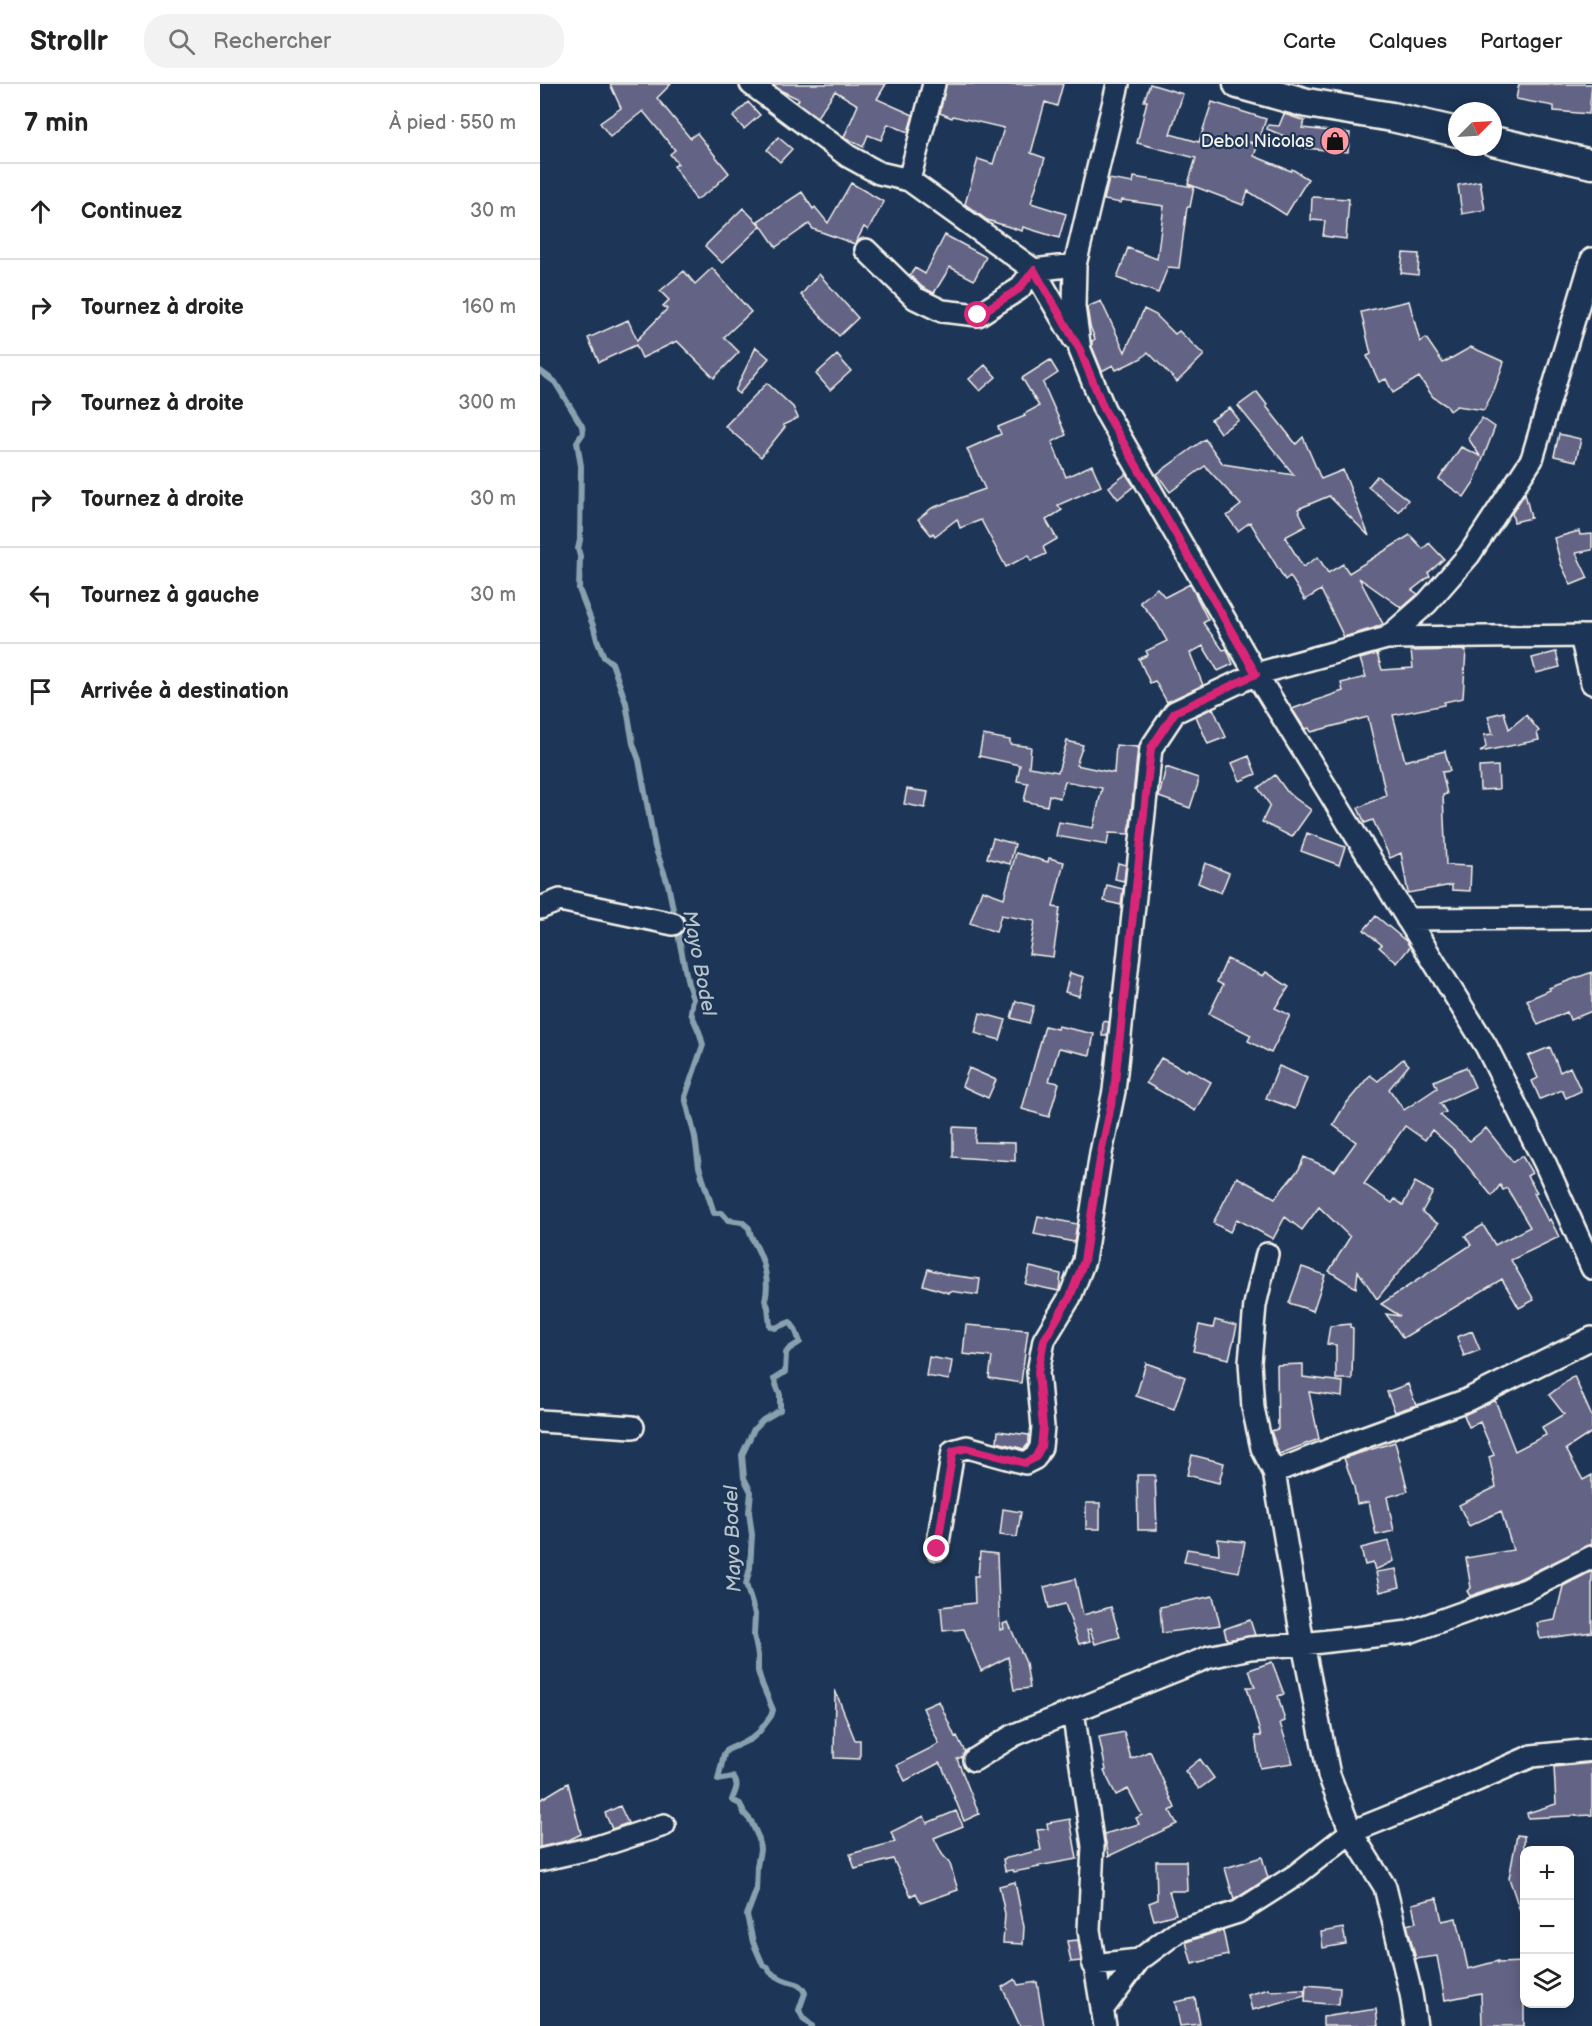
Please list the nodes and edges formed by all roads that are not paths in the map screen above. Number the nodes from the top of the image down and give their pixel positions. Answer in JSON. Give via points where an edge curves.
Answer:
{"nodes":[{"id":1,"x":751,"y":84,"type":"edge"},
{"id":2,"x":934,"y":84,"type":"edge"},
{"id":3,"x":1118,"y":84,"type":"edge"},
{"id":4,"x":1238,"y":84,"type":"edge"},
{"id":5,"x":1448,"y":130,"type":"edge"},
{"id":6,"x":1502,"y":143,"type":"edge"},
{"id":7,"x":1592,"y":164,"type":"edge"},
{"id":8,"x":909,"y":180,"type":"junction"},
{"id":9,"x":866,"y":250,"type":"dead end"},
{"id":10,"x":1592,"y":259,"type":"edge"},
{"id":11,"x":1075,"y":265,"type":"junction"},
{"id":12,"x":1034,"y":270,"type":"junction"},
{"id":13,"x":1080,"y":350,"type":"junction"},
{"id":14,"x":1586,"y":636,"type":"edge"},
{"id":15,"x":1387,"y":638,"type":"junction"},
{"id":16,"x":1256,"y":674,"type":"junction"},
{"id":17,"x":1592,"y":682,"type":"edge"},
{"id":18,"x":540,"y":908,"type":"edge"},
{"id":19,"x":1592,"y":918,"type":"edge"},
{"id":20,"x":1407,"y":919,"type":"junction"},
{"id":21,"x":673,"y":924,"type":"dead end"},
{"id":22,"x":1267,"y":1254,"type":"dead end"},
{"id":23,"x":1592,"y":1268,"type":"edge"},
{"id":24,"x":1592,"y":1338,"type":"edge"},
{"id":25,"x":540,"y":1420,"type":"edge"},
{"id":26,"x":633,"y":1427,"type":"dead end"},
{"id":27,"x":1274,"y":1472,"type":"junction"},
{"id":28,"x":937,"y":1549,"type":"dead end"},
{"id":29,"x":1592,"y":1557,"type":"edge"},
{"id":30,"x":1302,"y":1644,"type":"junction"},
{"id":31,"x":1072,"y":1711,"type":"junction"},
{"id":32,"x":1592,"y":1750,"type":"edge"},
{"id":33,"x":974,"y":1760,"type":"dead end"},
{"id":34,"x":664,"y":1825,"type":"dead end"},
{"id":35,"x":1352,"y":1832,"type":"junction"},
{"id":36,"x":540,"y":1860,"type":"edge"},
{"id":37,"x":1139,"y":1960,"type":"junction"},
{"id":38,"x":1094,"y":1965,"type":"junction"},
{"id":39,"x":1103,"y":2018,"type":"edge"},
{"id":40,"x":1416,"y":2026,"type":"edge"}],
"edges":[{"from":1,"to":8,"type":"street","via":[[848,156],[879,173]]},
{"from":2,"to":8,"type":"street"},
{"from":3,"to":11,"type":"street"},
{"from":4,"to":5,"type":"street","via":[[1307,103]]},
{"from":6,"to":7,"type":"street"},
{"from":8,"to":12,"type":"street"},
{"from":9,"to":12,"type":"street","via":[[915,298],[942,311],[978,315],[1019,289]]},
{"from":10,"to":15,"type":"street","via":[[1532,459],[1469,555],[1427,603]]},
{"from":11,"to":12,"type":"street"},
{"from":11,"to":13,"type":"street","via":[[1074,307]]},
{"from":12,"to":13,"type":"street"},
{"from":13,"to":16,"type":"street","via":[[1104,409]]},
{"from":14,"to":15,"type":"street"},
{"from":14,"to":17,"type":"street"},
{"from":15,"to":16,"type":"street"},
{"from":16,"to":20,"type":"street"},
{"from":16,"to":28,"type":"street","via":[[1175,712],[1151,748],[1114,1091],[1084,1261],[1070,1297],[1044,1340],[1038,1372],[1041,1447],[1035,1458],[1025,1463],[967,1448],[953,1451]]},
{"from":18,"to":21,"type":"street","via":[[560,900]]},
{"from":19,"to":20,"type":"street"},
{"from":20,"to":23,"type":"street","via":[[1486,1046]]},
{"from":22,"to":27,"type":"street","via":[[1255,1305],[1250,1362],[1253,1408],[1262,1448]]},
{"from":24,"to":27,"type":"street","via":[[1467,1400]]},
{"from":25,"to":26,"type":"street"},
{"from":27,"to":30,"type":"street"},
{"from":29,"to":30,"type":"street","via":[[1526,1590],[1409,1632]]},
{"from":30,"to":31,"type":"street","via":[[1250,1648],[1209,1657]]},
{"from":30,"to":35,"type":"street","via":[[1329,1775]]},
{"from":31,"to":33,"type":"street","via":[[1014,1735]]},
{"from":31,"to":38,"type":"street","via":[[1093,1846],[1089,1930]]},
{"from":32,"to":35,"type":"street","via":[[1532,1756]]},
{"from":34,"to":36,"type":"street"},
{"from":35,"to":37,"type":"street","via":[[1296,1875],[1238,1912],[1178,1931]]},
{"from":35,"to":40,"type":"street","via":[[1385,1887],[1412,1994]]},
{"from":37,"to":38,"type":"street"},
{"from":37,"to":39,"type":"street"},
{"from":38,"to":39,"type":"street"}]}
